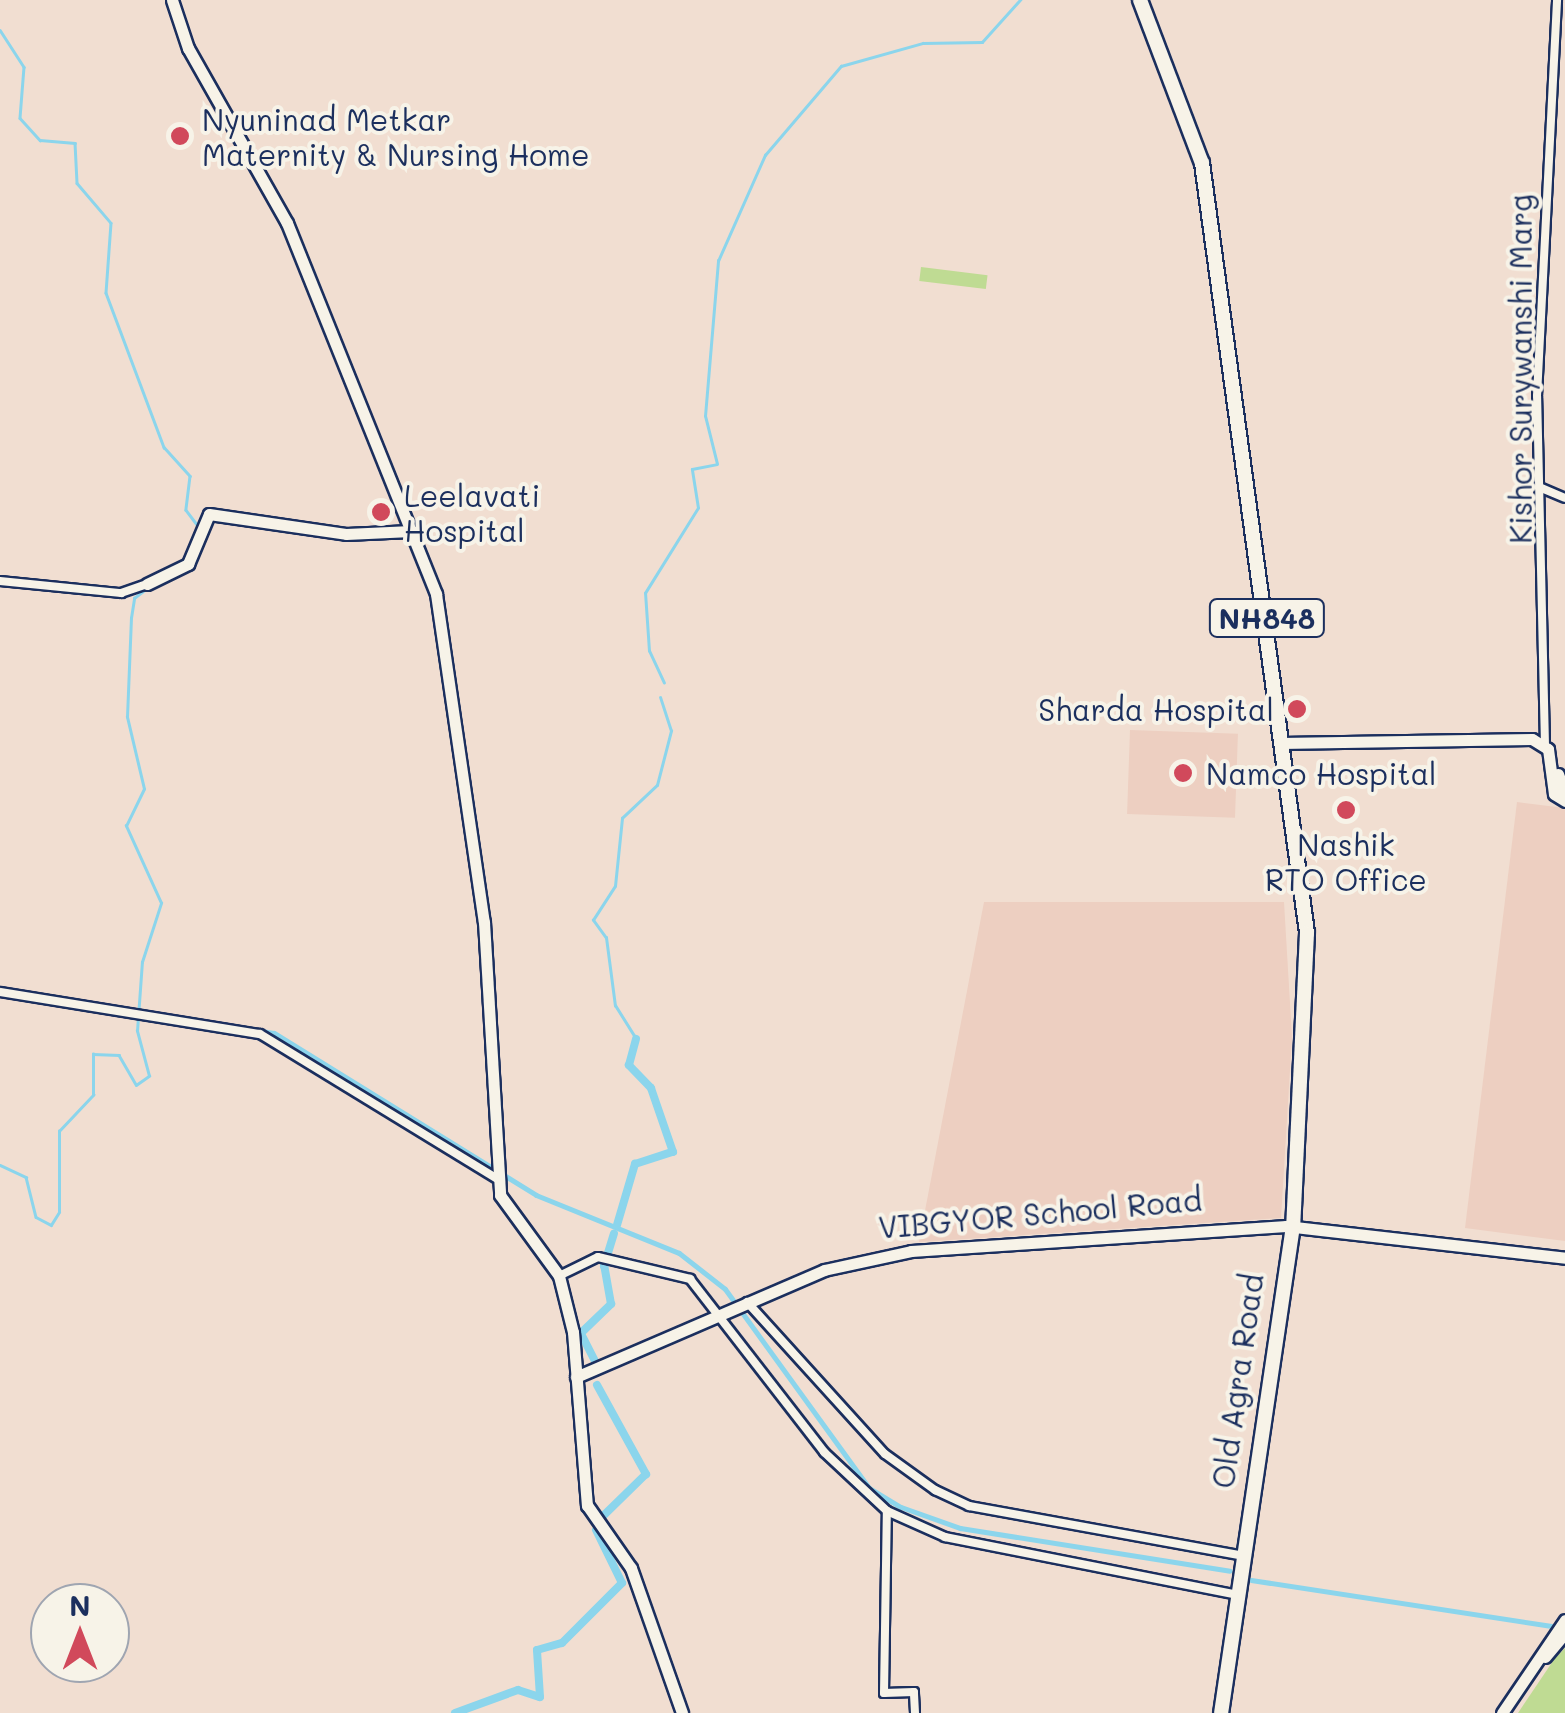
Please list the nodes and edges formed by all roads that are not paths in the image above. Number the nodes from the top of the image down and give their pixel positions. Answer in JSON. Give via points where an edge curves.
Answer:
{"nodes":[{"id":1,"x":172,"y":0,"type":"edge"},
{"id":2,"x":1137,"y":0,"type":"edge"},
{"id":3,"x":1557,"y":0,"type":"edge"},
{"id":4,"x":1539,"y":487,"type":"junction"},
{"id":5,"x":1565,"y":498,"type":"edge"},
{"id":6,"x":411,"y":531,"type":"junction"},
{"id":7,"x":0,"y":580,"type":"edge"},
{"id":8,"x":150,"y":583,"type":"joint"},
{"id":9,"x":1283,"y":740,"type":"junction"},
{"id":10,"x":1547,"y":742,"type":"junction"},
{"id":11,"x":1565,"y":793,"type":"edge"},
{"id":12,"x":1565,"y":801,"type":"edge"},
{"id":13,"x":0,"y":992,"type":"edge"},
{"id":14,"x":501,"y":1176,"type":"junction"},
{"id":15,"x":1290,"y":1222,"type":"junction"},
{"id":16,"x":1565,"y":1255,"type":"edge"},
{"id":17,"x":559,"y":1276,"type":"junction"},
{"id":18,"x":740,"y":1300,"type":"junction"},
{"id":19,"x":719,"y":1309,"type":"junction"},
{"id":20,"x":582,"y":1375,"type":"junction"},
{"id":21,"x":887,"y":1511,"type":"junction"},
{"id":22,"x":1240,"y":1575,"type":"junction"},
{"id":23,"x":1565,"y":1620,"type":"edge"},
{"id":24,"x":1565,"y":1633,"type":"edge"},
{"id":25,"x":679,"y":1713,"type":"edge"},
{"id":26,"x":915,"y":1713,"type":"edge"},
{"id":27,"x":1218,"y":1713,"type":"edge"},
{"id":28,"x":1502,"y":1713,"type":"edge"},
{"id":29,"x":1510,"y":1713,"type":"edge"}],
"edges":[{"from":1,"to":6,"type":"main road","via":[[188,48],[287,223]]},
{"from":2,"to":9,"type":"highway","number":"NH848","via":[[1195,158]]},
{"from":3,"to":4,"type":"street","name":"Kishor Surywanshi Marg","via":[[1541,236]]},
{"from":4,"to":5,"type":"street"},
{"from":4,"to":10,"type":"street","name":"Kishor Surywanshi Marg"},
{"from":6,"to":8,"type":"main road","via":[[346,534],[209,514],[196,554]]},
{"from":6,"to":14,"type":"main road","via":[[436,594],[458,703]]},
{"from":7,"to":8,"type":"street","via":[[120,593]]},
{"from":9,"to":10,"type":"main road","via":[[1410,730]]},
{"from":9,"to":15,"type":"highway","number":"NH848","via":[[1300,969]]},
{"from":9,"to":15,"type":"highway","number":"NH848","via":[[1307,932]]},
{"from":10,"to":11,"type":"main road"},
{"from":10,"to":12,"type":"main road","via":[[1554,794]]},
{"from":13,"to":14,"type":"street","via":[[260,1034]]},
{"from":14,"to":17,"type":"main road","via":[[510,1217]]},
{"from":15,"to":16,"type":"main road","name":"VIBGYOR School Road"},
{"from":15,"to":18,"type":"main road","name":"VIBGYOR School Road","via":[[1090,1232],[844,1261]]},
{"from":15,"to":22,"type":"highway","number":"NH848"},
{"from":17,"to":19,"type":"street","via":[[611,1259],[682,1274]]},
{"from":17,"to":20,"type":"main road"},
{"from":18,"to":19,"type":"main road","name":"VIBGYOR School Road"},
{"from":18,"to":22,"type":"street","via":[[885,1454],[935,1490],[969,1506]]},
{"from":19,"to":20,"type":"main road","name":"VIBGYOR School Road"},
{"from":19,"to":21,"type":"street","via":[[824,1452]]},
{"from":20,"to":25,"type":"main road","via":[[588,1505],[627,1560]]},
{"from":21,"to":22,"type":"street","via":[[945,1537]]},
{"from":21,"to":26,"type":"street","via":[[884,1693],[914,1692]]},
{"from":22,"to":27,"type":"highway","number":"NH848"},
{"from":23,"to":28,"type":"main road"},
{"from":24,"to":29,"type":"main road"}]}
